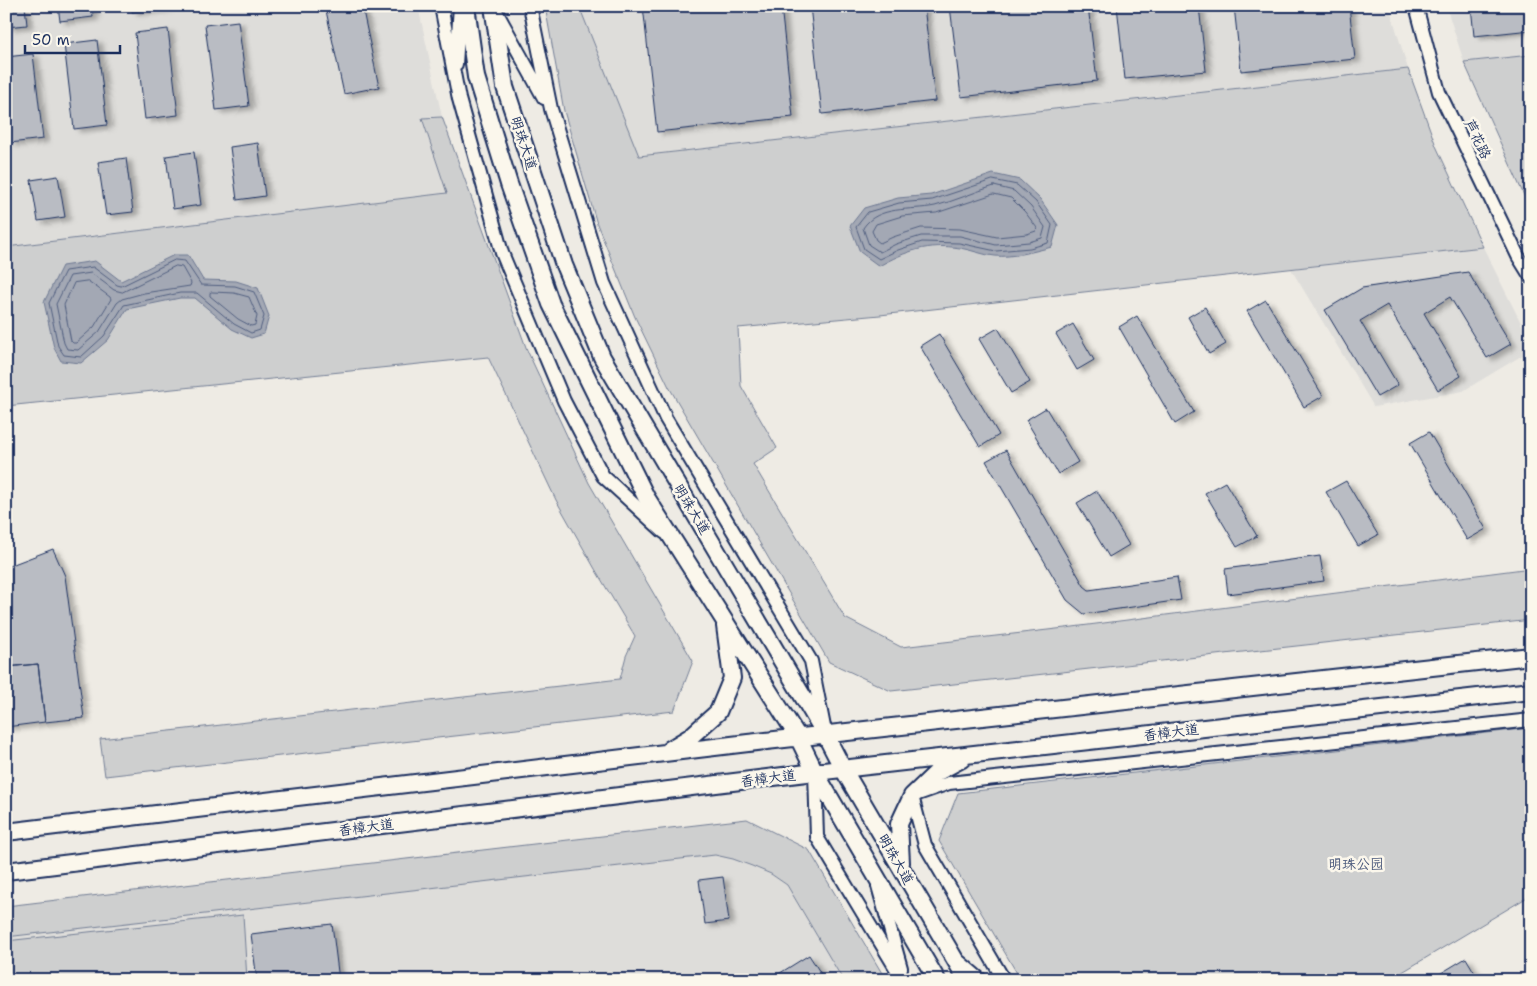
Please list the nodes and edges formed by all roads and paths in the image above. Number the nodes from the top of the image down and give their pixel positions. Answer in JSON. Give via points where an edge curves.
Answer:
{"nodes":[{"id":1,"x":441,"y":6,"type":"edge"},
{"id":2,"x":460,"y":6,"type":"edge"},
{"id":3,"x":466,"y":6,"type":"edge"},
{"id":4,"x":493,"y":6,"type":"edge"},
{"id":5,"x":530,"y":6,"type":"edge"},
{"id":6,"x":1416,"y":6,"type":"edge"},
{"id":7,"x":455,"y":81,"type":"junction"},
{"id":8,"x":551,"y":109,"type":"junction"},
{"id":9,"x":1531,"y":278,"type":"edge"},
{"id":10,"x":674,"y":542,"type":"junction"},
{"id":11,"x":724,"y":621,"type":"junction"},
{"id":12,"x":1531,"y":656,"type":"edge"},
{"id":13,"x":1531,"y":691,"type":"edge"},
{"id":14,"x":1531,"y":720,"type":"edge"},
{"id":15,"x":825,"y":734,"type":"junction"},
{"id":16,"x":798,"y":737,"type":"junction"},
{"id":17,"x":662,"y":753,"type":"junction"},
{"id":18,"x":969,"y":756,"type":"junction"},
{"id":19,"x":844,"y":769,"type":"junction"},
{"id":20,"x":815,"y":772,"type":"junction"},
{"id":21,"x":912,"y":796,"type":"junction"},
{"id":22,"x":6,"y":832,"type":"edge"},
{"id":23,"x":901,"y":868,"type":"junction"},
{"id":24,"x":6,"y":871,"type":"edge"},
{"id":25,"x":874,"y":872,"type":"junction"},
{"id":26,"x":954,"y":957,"type":"junction"},
{"id":27,"x":903,"y":980,"type":"edge"},
{"id":28,"x":938,"y":980,"type":"edge"},
{"id":29,"x":967,"y":980,"type":"edge"},
{"id":30,"x":981,"y":980,"type":"edge"},
{"id":31,"x":1004,"y":980,"type":"edge"}],
"edges":[{"from":1,"to":7,"type":"street"},
{"from":2,"to":7,"type":"street"},
{"from":3,"to":10,"type":"main road","name":"明珠大道","via":[[476,78],[551,304],[646,497]]},
{"from":4,"to":8,"type":"street"},
{"from":4,"to":15,"type":"main road","name":"明珠大道","via":[[505,87],[564,265],[602,357]]},
{"from":5,"to":8,"type":"street"},
{"from":6,"to":9,"type":"street","name":"芦花路","via":[[1438,92]]},
{"from":7,"to":10,"type":"street","via":[[502,253],[564,401],[603,476]]},
{"from":8,"to":15,"type":"street","via":[[604,283],[666,420],[812,661]]},
{"from":10,"to":11,"type":"main road","name":"明珠大道"},
{"from":11,"to":16,"type":"main road","name":"明珠大道"},
{"from":11,"to":17,"type":"main road","via":[[732,678],[718,712],[690,737]]},
{"from":12,"to":15,"type":"main road"},
{"from":13,"to":18,"type":"main road","name":"香樟大道"},
{"from":14,"to":21,"type":"street","via":[[949,783]]},
{"from":15,"to":16,"type":"main road"},
{"from":15,"to":19,"type":"main road","name":"明珠大道"},
{"from":16,"to":17,"type":"main road"},
{"from":16,"to":20,"type":"main road","name":"明珠大道"},
{"from":17,"to":22,"type":"main road"},
{"from":18,"to":19,"type":"main road","name":"香樟大道"},
{"from":18,"to":21,"type":"main road","via":[[936,773]]},
{"from":19,"to":20,"type":"main road","name":"香樟大道"},
{"from":19,"to":23,"type":"main road","name":"明珠大道"},
{"from":20,"to":24,"type":"main road","name":"香樟大道"},
{"from":20,"to":25,"type":"main road","name":"明珠大道"},
{"from":20,"to":27,"type":"street","via":[[817,837]]},
{"from":21,"to":23,"type":"main road","via":[[899,824]]},
{"from":21,"to":31,"type":"street","via":[[925,846]]},
{"from":23,"to":26,"type":"main road","name":"明珠大道"},
{"from":25,"to":27,"type":"street"},
{"from":25,"to":28,"type":"main road","name":"明珠大道"},
{"from":26,"to":29,"type":"main road","name":"明珠大道"},
{"from":26,"to":30,"type":"street"}]}
